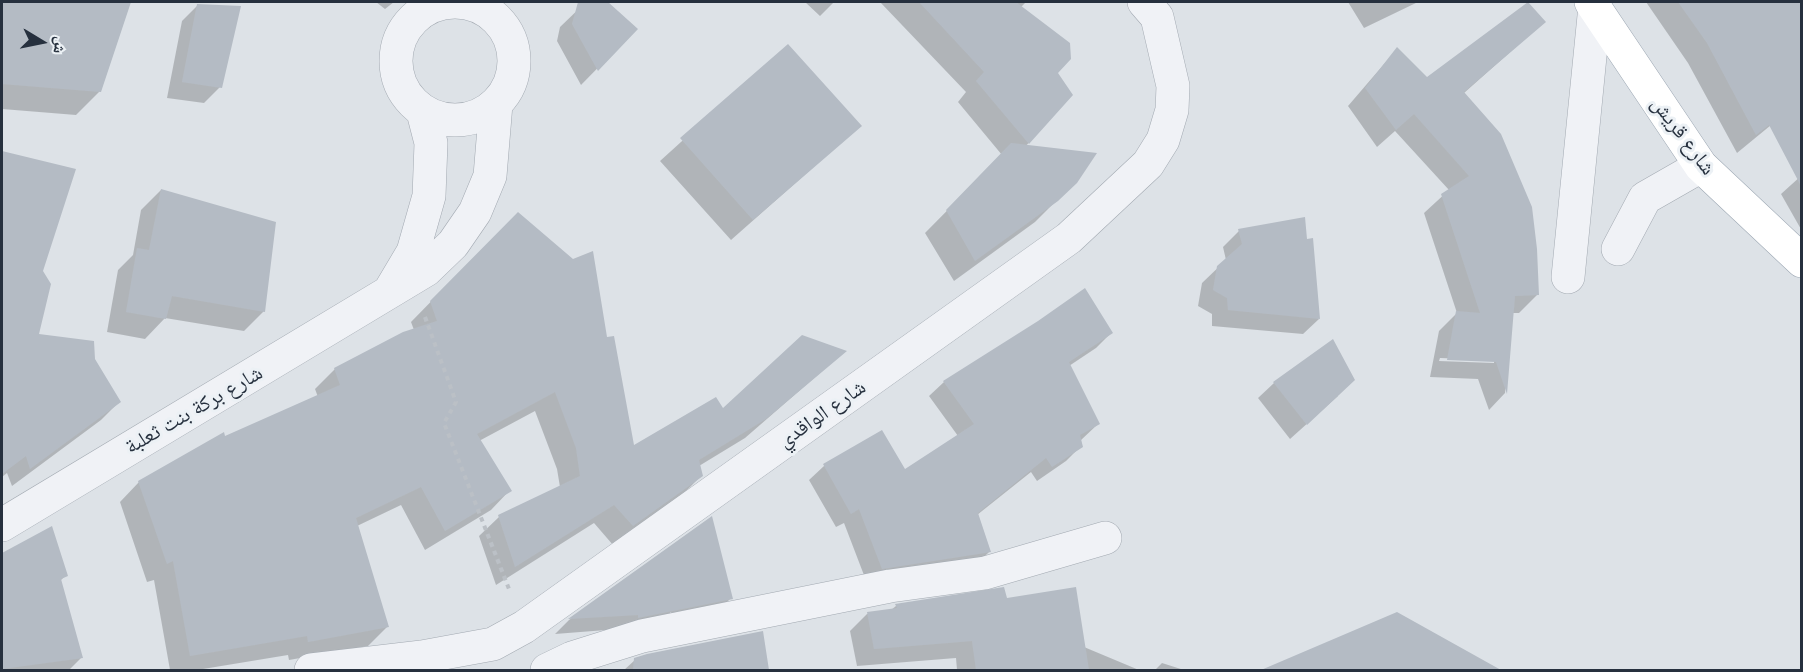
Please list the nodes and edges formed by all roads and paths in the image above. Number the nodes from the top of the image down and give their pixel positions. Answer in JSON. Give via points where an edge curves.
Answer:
{"nodes":[{"id":1,"x":1144,"y":2,"type":"edge"},
{"id":2,"x":1593,"y":4,"type":"edge"},
{"id":3,"x":489,"y":7,"type":"edge"},
{"id":4,"x":407,"y":9,"type":"edge"},
{"id":5,"x":496,"y":104,"type":"junction"},
{"id":6,"x":423,"y":112,"type":"junction"},
{"id":7,"x":1701,"y":166,"type":"junction"},
{"id":8,"x":1617,"y":249,"type":"dead end"},
{"id":9,"x":1799,"y":258,"type":"edge"},
{"id":10,"x":1568,"y":277,"type":"dead end"},
{"id":11,"x":399,"y":288,"type":"junction"},
{"id":12,"x":2,"y":525,"type":"edge"},
{"id":13,"x":1105,"y":538,"type":"dead end"},
{"id":14,"x":524,"y":627,"type":"junction"},
{"id":15,"x":499,"y":657,"type":"edge"},
{"id":16,"x":311,"y":670,"type":"edge"},
{"id":17,"x":547,"y":670,"type":"edge"}],
"edges":[{"from":1,"to":14,"type":"street","name":"شارع الواقدي","via":[[1157,17],[1168,54],[1172,110],[1163,140],[1134,179],[1069,238]]},
{"from":2,"to":7,"type":"main road","name":"شارع قريش"},
{"from":2,"to":10,"type":"street"},
{"from":3,"to":4,"type":"street","via":[[451,2]]},
{"from":3,"to":5,"type":"street","via":[[513,46],[514,67],[508,87]]},
{"from":4,"to":6,"type":"street","via":[[395,67],[404,92]]},
{"from":5,"to":6,"type":"street","via":[[474,118],[448,121]]},
{"from":5,"to":11,"type":"street","name":"شارع بركة بنت ثعلبة","via":[[490,176],[475,212],[453,244]]},
{"from":6,"to":11,"type":"street","name":"شارع بركة بنت ثعلبة","via":[[431,142],[429,196]]},
{"from":7,"to":8,"type":"street","via":[[1645,198]]},
{"from":7,"to":9,"type":"main road","name":"شارع قريش"},
{"from":11,"to":12,"type":"street","name":"شارع بركة بنت ثعلبة"},
{"from":11,"to":14,"type":"path","via":[[456,402],[444,423]]},
{"from":13,"to":17,"type":"street","via":[[985,573],[890,586],[642,636]]},
{"from":14,"to":15,"type":"street","name":"شارع الواقدي"},
{"from":15,"to":16,"type":"street","name":"شارع الواقدي","via":[[422,657]]}]}
